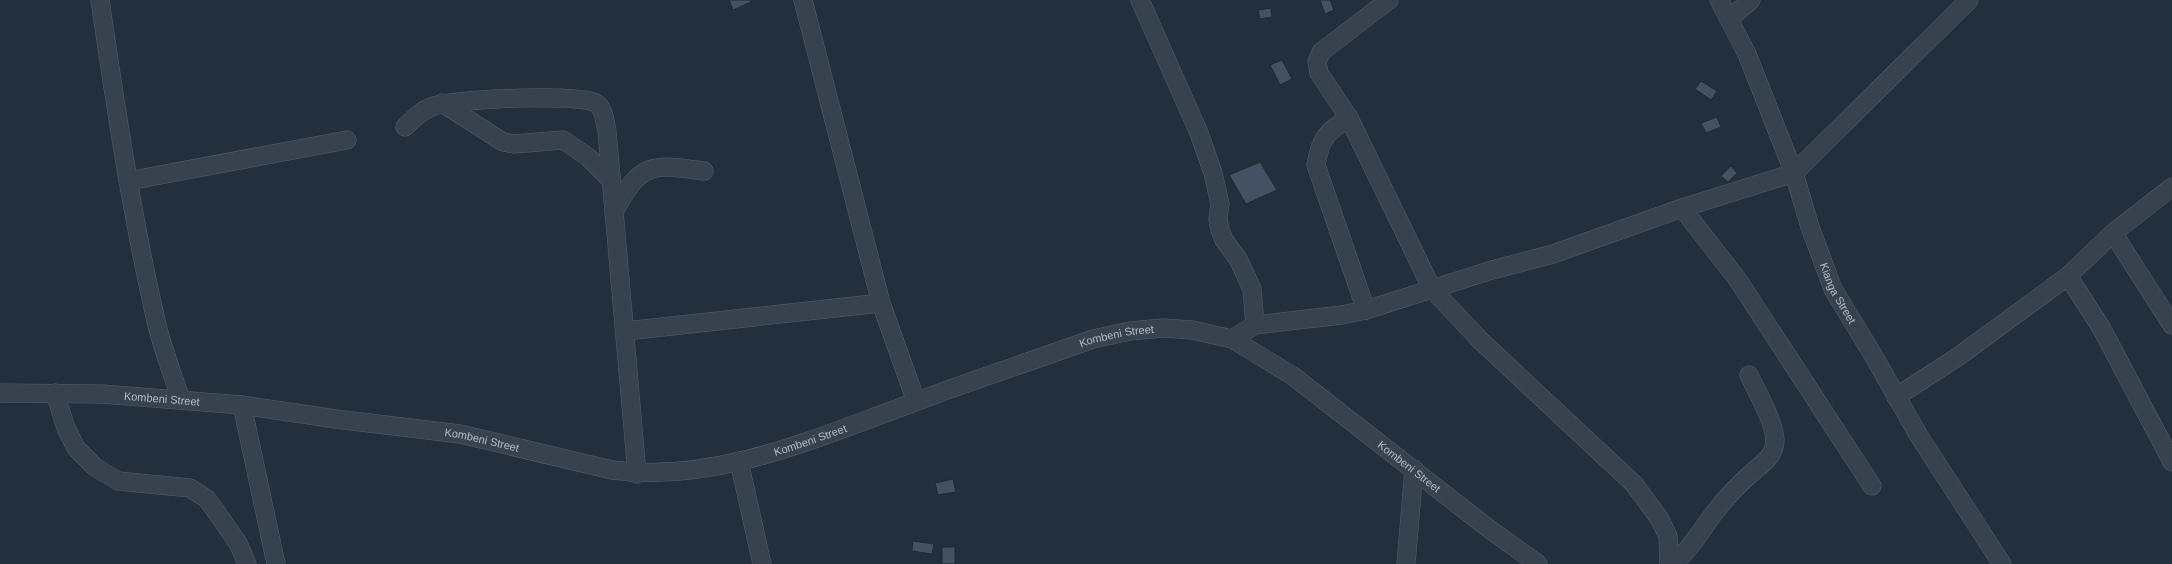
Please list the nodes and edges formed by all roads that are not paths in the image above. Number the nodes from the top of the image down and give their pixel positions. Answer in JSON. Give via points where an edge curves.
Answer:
{"nodes":[{"id":1,"x":100,"y":0,"type":"edge"},
{"id":2,"x":803,"y":0,"type":"edge"},
{"id":3,"x":1140,"y":0,"type":"edge"},
{"id":4,"x":1389,"y":0,"type":"edge"},
{"id":5,"x":1719,"y":0,"type":"edge"},
{"id":6,"x":1751,"y":0,"type":"edge"},
{"id":7,"x":1969,"y":0,"type":"edge"},
{"id":8,"x":1728,"y":18,"type":"junction"},
{"id":9,"x":442,"y":104,"type":"junction"},
{"id":10,"x":1349,"y":118,"type":"junction"},
{"id":11,"x":405,"y":127,"type":"dead end"},
{"id":12,"x":347,"y":140,"type":"dead end"},
{"id":13,"x":704,"y":171,"type":"dead end"},
{"id":14,"x":1794,"y":173,"type":"junction"},
{"id":15,"x":611,"y":180,"type":"junction"},
{"id":16,"x":128,"y":181,"type":"junction"},
{"id":17,"x":2172,"y":187,"type":"edge"},
{"id":18,"x":1682,"y":208,"type":"junction"},
{"id":19,"x":614,"y":212,"type":"junction"},
{"id":20,"x":2113,"y":233,"type":"junction"},
{"id":21,"x":2068,"y":276,"type":"junction"},
{"id":22,"x":1432,"y":289,"type":"junction"},
{"id":23,"x":881,"y":303,"type":"junction"},
{"id":24,"x":1366,"y":310,"type":"junction"},
{"id":25,"x":1255,"y":325,"type":"junction"},
{"id":26,"x":2172,"y":325,"type":"edge"},
{"id":27,"x":626,"y":331,"type":"junction"},
{"id":28,"x":1232,"y":339,"type":"junction"},
{"id":29,"x":1749,"y":374,"type":"dead end"},
{"id":30,"x":0,"y":393,"type":"edge"},
{"id":31,"x":55,"y":393,"type":"junction"},
{"id":32,"x":1896,"y":397,"type":"junction"},
{"id":33,"x":181,"y":400,"type":"junction"},
{"id":34,"x":916,"y":401,"type":"junction"},
{"id":35,"x":242,"y":405,"type":"junction"},
{"id":36,"x":738,"y":461,"type":"junction"},
{"id":37,"x":2172,"y":462,"type":"edge"},
{"id":38,"x":1414,"y":469,"type":"junction"},
{"id":39,"x":637,"y":474,"type":"junction"},
{"id":40,"x":1872,"y":486,"type":"dead end"},
{"id":41,"x":247,"y":564,"type":"edge"},
{"id":42,"x":276,"y":564,"type":"edge"},
{"id":43,"x":762,"y":564,"type":"edge"},
{"id":44,"x":1406,"y":564,"type":"edge"},
{"id":45,"x":1538,"y":564,"type":"edge"},
{"id":46,"x":1669,"y":564,"type":"edge"},
{"id":47,"x":1673,"y":564,"type":"edge"},
{"id":48,"x":2002,"y":564,"type":"edge"}],
"edges":[{"from":1,"to":16,"type":"street"},
{"from":2,"to":23,"type":"street"},
{"from":3,"to":25,"type":"street","via":[[1199,132],[1214,173],[1220,204],[1220,230],[1252,289]]},
{"from":4,"to":10,"type":"street","via":[[1330,44],[1321,52],[1317,62],[1320,73]]},
{"from":5,"to":8,"type":"street","name":"Kianga Street"},
{"from":6,"to":8,"type":"street"},
{"from":7,"to":14,"type":"street"},
{"from":8,"to":14,"type":"street","name":"Kianga Street","via":[[1747,54]]},
{"from":9,"to":11,"type":"street","via":[[432,106]]},
{"from":9,"to":15,"type":"street","via":[[503,142],[514,144],[563,140],[588,157]]},
{"from":9,"to":15,"type":"street","via":[[557,98],[585,100],[596,104],[603,111],[607,131]]},
{"from":10,"to":22,"type":"street"},
{"from":10,"to":24,"type":"street","via":[[1326,135],[1318,148],[1316,165]]},
{"from":12,"to":16,"type":"street"},
{"from":13,"to":19,"type":"street","via":[[676,166],[658,167],[643,172],[632,180]]},
{"from":14,"to":18,"type":"street"},
{"from":14,"to":32,"type":"street","name":"Kianga Street","via":[[1810,227],[1833,289]]},
{"from":15,"to":19,"type":"street"},
{"from":16,"to":33,"type":"street","via":[[158,326]]},
{"from":17,"to":20,"type":"street"},
{"from":18,"to":22,"type":"street","via":[[1553,254]]},
{"from":18,"to":40,"type":"street","via":[[1738,280]]},
{"from":19,"to":27,"type":"street"},
{"from":20,"to":21,"type":"street"},
{"from":20,"to":26,"type":"street"},
{"from":21,"to":32,"type":"street","via":[[1959,356]]},
{"from":21,"to":37,"type":"street","via":[[2102,329]]},
{"from":22,"to":24,"type":"street"},
{"from":22,"to":46,"type":"street","via":[[1480,340],[1634,484],[1659,518],[1668,536]]},
{"from":23,"to":27,"type":"street"},
{"from":23,"to":34,"type":"street"},
{"from":24,"to":25,"type":"street"},
{"from":25,"to":28,"type":"street"},
{"from":27,"to":39,"type":"street"},
{"from":28,"to":34,"type":"street","name":"Kombeni Street","via":[[1192,330],[1163,328],[1130,331],[1092,339]]},
{"from":28,"to":38,"type":"street","name":"Kombeni Street","via":[[1293,376]]},
{"from":29,"to":47,"type":"street","via":[[1775,440],[1773,452],[1734,489],[1693,544]]},
{"from":30,"to":31,"type":"street","name":"Kombeni Street"},
{"from":31,"to":33,"type":"street","name":"Kombeni Street"},
{"from":31,"to":41,"type":"street","via":[[73,441],[95,467],[118,481],[190,488],[207,499],[238,543]]},
{"from":32,"to":48,"type":"street","name":"Kianga Street","via":[[1938,467]]},
{"from":33,"to":35,"type":"street","name":"Kombeni Street"},
{"from":34,"to":36,"type":"street","name":"Kombeni Street","via":[[810,440]]},
{"from":35,"to":39,"type":"street","name":"Kombeni Street","via":[[460,434]]},
{"from":35,"to":42,"type":"street"},
{"from":36,"to":39,"type":"street","name":"Kombeni Street","via":[[694,471]]},
{"from":36,"to":43,"type":"street"},
{"from":38,"to":44,"type":"street"},
{"from":38,"to":45,"type":"street","name":"Kombeni Street"}]}
